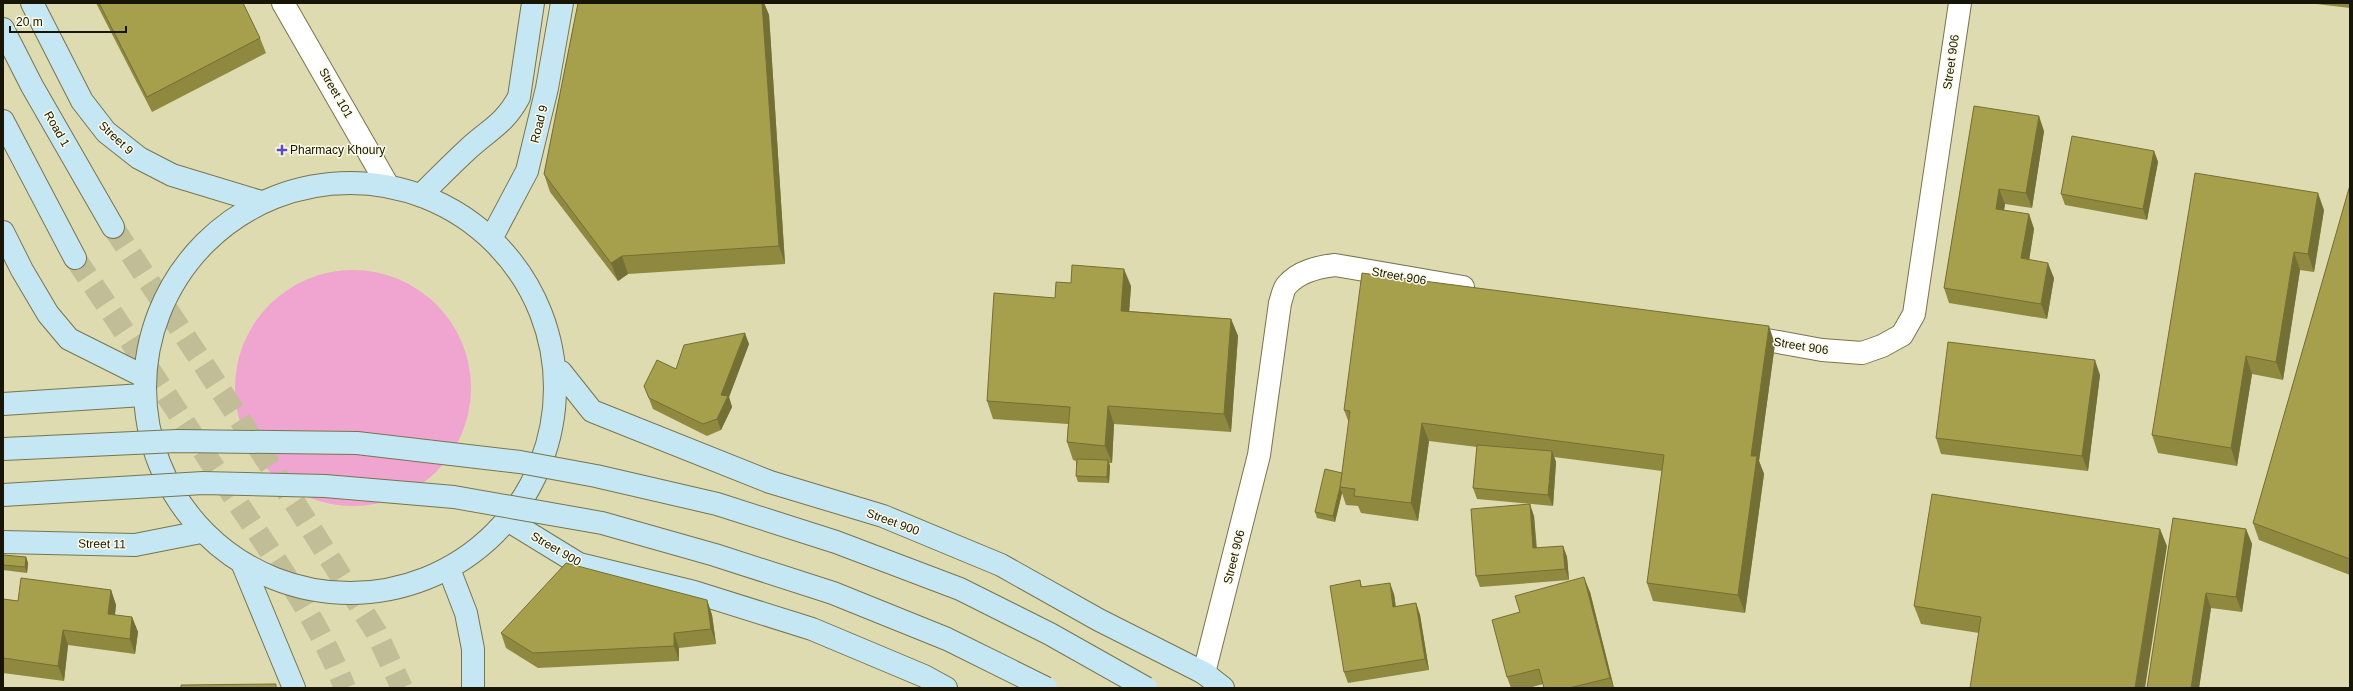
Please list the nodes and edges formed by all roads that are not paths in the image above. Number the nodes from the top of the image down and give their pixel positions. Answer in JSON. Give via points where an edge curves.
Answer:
{"nodes":[{"id":1,"x":32,"y":3,"type":"edge"},
{"id":2,"x":283,"y":3,"type":"edge"},
{"id":3,"x":533,"y":3,"type":"edge"},
{"id":4,"x":562,"y":3,"type":"edge"},
{"id":5,"x":1960,"y":3,"type":"edge"},
{"id":6,"x":3,"y":29,"type":"edge"},
{"id":7,"x":3,"y":121,"type":"edge"},
{"id":8,"x":387,"y":184,"type":"junction"},
{"id":9,"x":422,"y":194,"type":"junction"},
{"id":10,"x":261,"y":202,"type":"junction"},
{"id":11,"x":113,"y":227,"type":"tunnel mouth"},
{"id":12,"x":3,"y":232,"type":"edge"},
{"id":13,"x":492,"y":237,"type":"junction"},
{"id":14,"x":75,"y":258,"type":"tunnel mouth"},
{"id":15,"x":1484,"y":291,"type":"edge"},
{"id":16,"x":1728,"y":333,"type":"edge"},
{"id":17,"x":560,"y":372,"type":"junction"},
{"id":18,"x":143,"y":386,"type":"junction"},
{"id":19,"x":3,"y":404,"type":"edge"},
{"id":20,"x":3,"y":449,"type":"edge"},
{"id":21,"x":3,"y":495,"type":"edge"},
{"id":22,"x":509,"y":521,"type":"junction"},
{"id":23,"x":201,"y":532,"type":"junction"},
{"id":24,"x":3,"y":542,"type":"edge"},
{"id":25,"x":243,"y":565,"type":"junction"},
{"id":26,"x":449,"y":569,"type":"junction"},
{"id":27,"x":1204,"y":673,"type":"junction"},
{"id":28,"x":294,"y":688,"type":"edge"},
{"id":29,"x":473,"y":688,"type":"edge"},
{"id":30,"x":946,"y":688,"type":"edge"},
{"id":31,"x":1046,"y":688,"type":"edge"},
{"id":32,"x":1146,"y":688,"type":"edge"},
{"id":33,"x":1223,"y":688,"type":"edge"}],
"edges":[{"from":1,"to":10,"type":"street","name":"Street 9","via":[[82,101],[106,132],[139,158],[172,175]]},
{"from":2,"to":8,"type":"street","name":"Street 101"},
{"from":3,"to":9,"type":"street","via":[[518,97],[512,111]]},
{"from":4,"to":13,"type":"street","name":"Road 9","via":[[547,88],[527,171]]},
{"from":5,"to":16,"type":"street","name":"Street 906","via":[[1914,314],[1902,334],[1882,346],[1862,353],[1822,350]]},
{"from":6,"to":11,"type":"street","name":"Road 1","via":[[32,86]]},
{"from":7,"to":14,"type":"street"},
{"from":8,"to":9,"type":"street"},
{"from":8,"to":10,"type":"street","via":[[323,183]]},
{"from":9,"to":13,"type":"street","via":[[459,212]]},
{"from":10,"to":18,"type":"street","via":[[201,244],[160,305]]},
{"from":12,"to":18,"type":"street","via":[[48,314],[69,339]]},
{"from":13,"to":17,"type":"street","via":[[534,290]]},
{"from":15,"to":27,"type":"street","name":"Street 906","via":[[1335,265],[1317,267],[1301,274],[1286,286],[1280,303],[1259,455]]},
{"from":17,"to":22,"type":"street","via":[[539,474]]},
{"from":17,"to":27,"type":"street","name":"Street 900","via":[[592,411],[770,482],[883,516],[1001,564],[1100,620]]},
{"from":18,"to":19,"type":"street"},
{"from":18,"to":23,"type":"street","via":[[159,469]]},
{"from":20,"to":32,"type":"street","bridge":true,"via":[[177,441],[356,443],[512,461],[596,476],[717,504],[836,542],[960,589],[1050,634]]},
{"from":21,"to":31,"type":"street","bridge":true,"via":[[203,483],[324,486],[454,497],[602,523],[715,555],[833,593],[947,639]]},
{"from":22,"to":26,"type":"street","via":[[482,548]]},
{"from":22,"to":30,"type":"street","name":"Street 900","via":[[579,564],[694,592],[812,628]]},
{"from":23,"to":24,"type":"street","name":"Street 11","via":[[136,545]]},
{"from":23,"to":25,"type":"street"},
{"from":25,"to":26,"type":"street","via":[[310,591],[382,592]]},
{"from":25,"to":28,"type":"street"},
{"from":26,"to":29,"type":"street","via":[[466,613],[473,649]]},
{"from":27,"to":33,"type":"street","name":"Street 900"}]}
